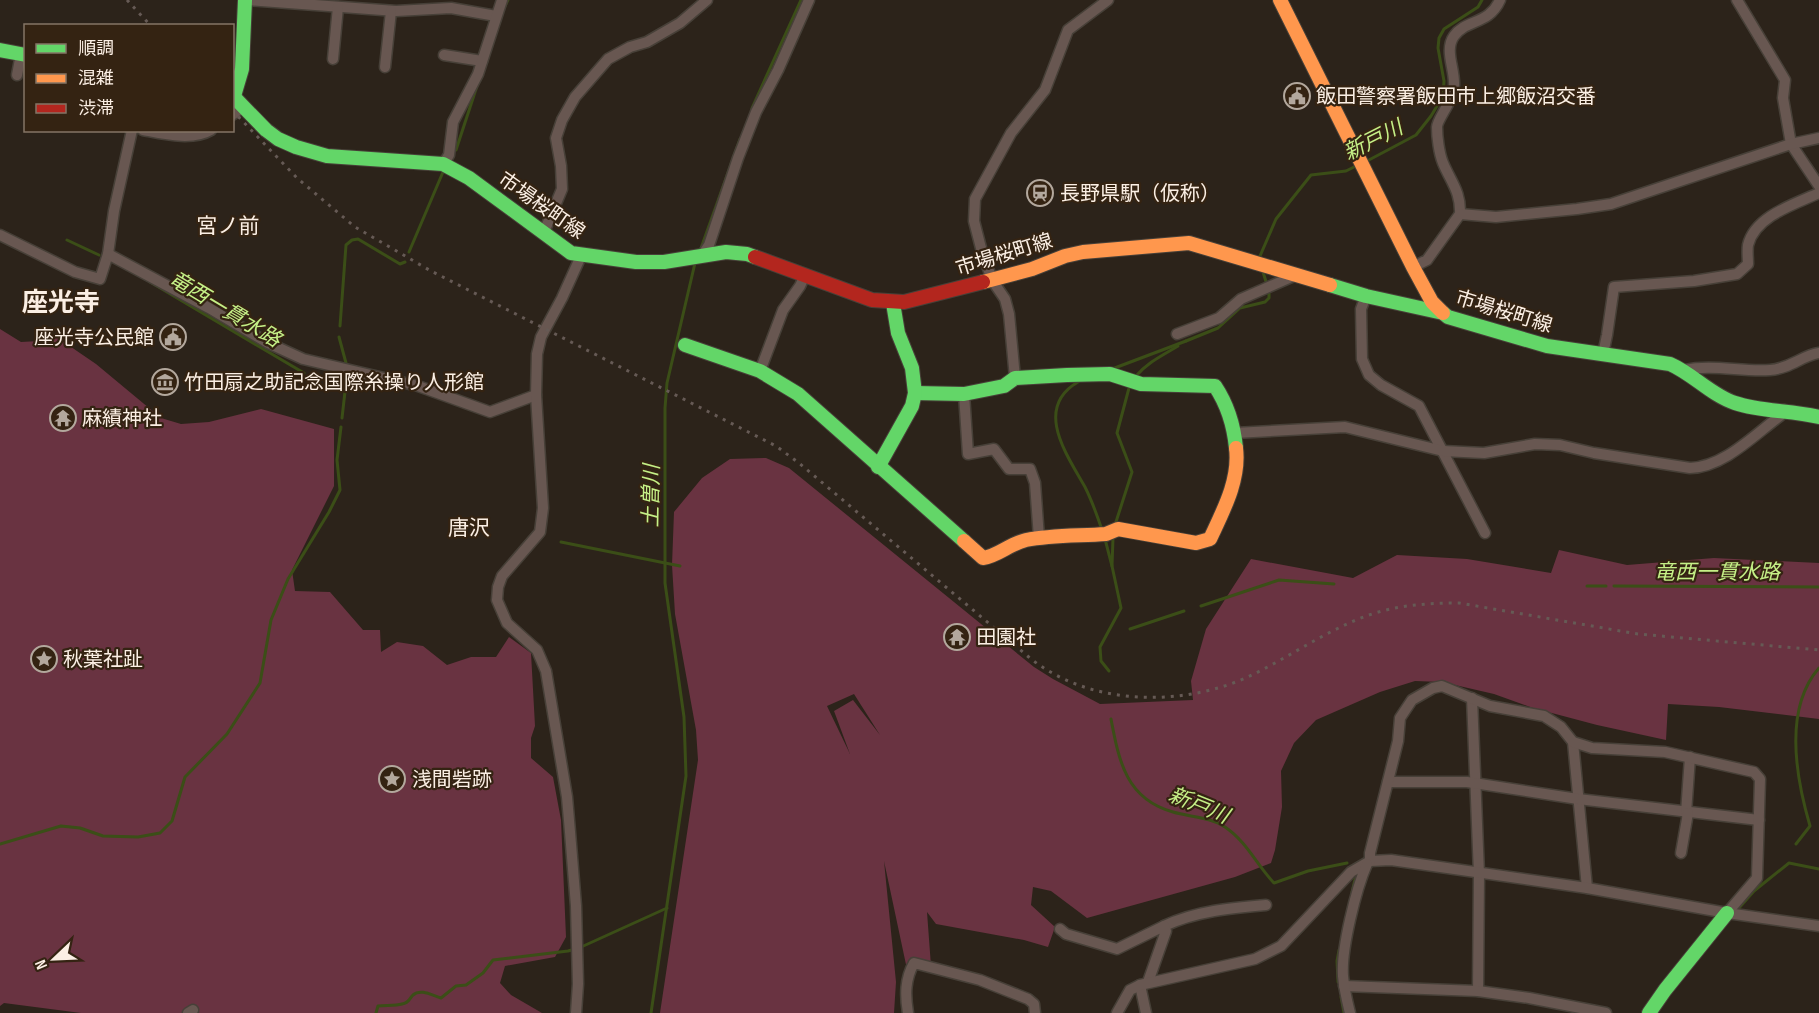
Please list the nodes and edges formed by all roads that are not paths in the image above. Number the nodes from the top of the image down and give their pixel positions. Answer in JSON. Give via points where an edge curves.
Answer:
{"nodes":[{"id":1,"x":246,"y":0,"type":"edge"},
{"id":2,"x":502,"y":0,"type":"edge"},
{"id":3,"x":707,"y":0,"type":"edge"},
{"id":4,"x":809,"y":0,"type":"edge"},
{"id":5,"x":1108,"y":0,"type":"edge"},
{"id":6,"x":1281,"y":0,"type":"edge"},
{"id":7,"x":1500,"y":0,"type":"edge"},
{"id":8,"x":1737,"y":0,"type":"edge"},
{"id":9,"x":338,"y":7,"type":"junction"},
{"id":10,"x":391,"y":11,"type":"junction"},
{"id":11,"x":496,"y":16,"type":"junction"},
{"id":12,"x":0,"y":50,"type":"edge"},
{"id":13,"x":23,"y":55,"type":"edge"},
{"id":14,"x":444,"y":55,"type":"dead end"},
{"id":15,"x":333,"y":59,"type":"dead end"},
{"id":16,"x":482,"y":61,"type":"junction"},
{"id":17,"x":385,"y":67,"type":"dead end"},
{"id":18,"x":17,"y":75,"type":"dead end"},
{"id":19,"x":234,"y":92,"type":"edge"},
{"id":20,"x":238,"y":111,"type":"edge"},
{"id":21,"x":132,"y":132,"type":"edge"},
{"id":22,"x":159,"y":132,"type":"edge"},
{"id":23,"x":208,"y":132,"type":"edge"},
{"id":24,"x":1819,"y":138,"type":"edge"},
{"id":25,"x":1791,"y":144,"type":"junction"},
{"id":26,"x":443,"y":164,"type":"junction"},
{"id":27,"x":1819,"y":186,"type":"edge"},
{"id":28,"x":1819,"y":193,"type":"edge"},
{"id":29,"x":1460,"y":214,"type":"junction"},
{"id":30,"x":544,"y":232,"type":"junction"},
{"id":31,"x":0,"y":235,"type":"edge"},
{"id":32,"x":108,"y":254,"type":"junction"},
{"id":33,"x":581,"y":256,"type":"junction"},
{"id":34,"x":697,"y":256,"type":"junction"},
{"id":35,"x":1413,"y":267,"type":"junction"},
{"id":36,"x":806,"y":275,"type":"junction"},
{"id":37,"x":1296,"y":275,"type":"junction"},
{"id":38,"x":992,"y":280,"type":"junction"},
{"id":39,"x":1366,"y":297,"type":"junction"},
{"id":40,"x":893,"y":303,"type":"junction"},
{"id":41,"x":1443,"y":313,"type":"junction"},
{"id":42,"x":1177,"y":334,"type":"dead end"},
{"id":43,"x":685,"y":345,"type":"dead end"},
{"id":44,"x":1819,"y":353,"type":"edge"},
{"id":45,"x":1603,"y":354,"type":"junction"},
{"id":46,"x":1684,"y":370,"type":"junction"},
{"id":47,"x":760,"y":371,"type":"junction"},
{"id":48,"x":1015,"y":378,"type":"junction"},
{"id":49,"x":915,"y":393,"type":"junction"},
{"id":50,"x":964,"y":394,"type":"junction"},
{"id":51,"x":536,"y":395,"type":"junction"},
{"id":52,"x":1784,"y":410,"type":"junction"},
{"id":53,"x":1819,"y":417,"type":"edge"},
{"id":54,"x":1235,"y":433,"type":"junction"},
{"id":55,"x":1443,"y":451,"type":"junction"},
{"id":56,"x":878,"y":467,"type":"junction"},
{"id":57,"x":1485,"y":533,"type":"dead end"},
{"id":58,"x":1039,"y":538,"type":"junction"},
{"id":59,"x":1472,"y":698,"type":"junction"},
{"id":60,"x":1573,"y":742,"type":"junction"},
{"id":61,"x":1690,"y":757,"type":"junction"},
{"id":62,"x":1388,"y":782,"type":"junction"},
{"id":63,"x":1475,"y":783,"type":"junction"},
{"id":64,"x":1578,"y":799,"type":"junction"},
{"id":65,"x":1687,"y":813,"type":"junction"},
{"id":66,"x":1759,"y":820,"type":"junction"},
{"id":67,"x":1681,"y":853,"type":"dead end"},
{"id":68,"x":1368,"y":862,"type":"junction"},
{"id":69,"x":1479,"y":874,"type":"junction"},
{"id":70,"x":1587,"y":888,"type":"junction"},
{"id":71,"x":1266,"y":905,"type":"dead end"},
{"id":72,"x":1727,"y":913,"type":"junction"},
{"id":73,"x":1164,"y":926,"type":"junction"},
{"id":74,"x":1819,"y":926,"type":"edge"},
{"id":75,"x":1060,"y":929,"type":"dead end"},
{"id":76,"x":1144,"y":983,"type":"junction"},
{"id":77,"x":1344,"y":986,"type":"junction"},
{"id":78,"x":1478,"y":991,"type":"junction"},
{"id":79,"x":576,"y":1013,"type":"edge"},
{"id":80,"x":908,"y":1013,"type":"edge"},
{"id":81,"x":1035,"y":1013,"type":"edge"},
{"id":82,"x":1116,"y":1013,"type":"edge"},
{"id":83,"x":1146,"y":1013,"type":"edge"},
{"id":84,"x":1350,"y":1013,"type":"edge"},
{"id":85,"x":1606,"y":1013,"type":"edge"},
{"id":86,"x":1649,"y":1013,"type":"edge"}],
"edges":[{"from":1,"to":9,"type":"street"},
{"from":1,"to":19,"type":"street","via":[[242,69]]},
{"from":2,"to":11,"type":"street"},
{"from":3,"to":30,"type":"street","via":[[680,23],[608,59],[575,97],[556,138],[562,189]]},
{"from":4,"to":34,"type":"street","via":[[756,112],[709,244]]},
{"from":5,"to":38,"type":"street","via":[[1068,30],[1045,90],[1011,133],[975,199],[974,221]]},
{"from":6,"to":35,"type":"street"},
{"from":7,"to":29,"type":"street","via":[[1493,13],[1454,35],[1451,45],[1455,86],[1437,124],[1442,160],[1461,200]]},
{"from":8,"to":25,"type":"street","via":[[1785,80],[1783,98]]},
{"from":9,"to":10,"type":"street"},
{"from":9,"to":15,"type":"street"},
{"from":10,"to":11,"type":"street","via":[[451,8]]},
{"from":10,"to":17,"type":"street"},
{"from":11,"to":16,"type":"street"},
{"from":12,"to":13,"type":"street"},
{"from":13,"to":18,"type":"street"},
{"from":14,"to":16,"type":"street"},
{"from":16,"to":26,"type":"street","via":[[453,122],[449,155]]},
{"from":20,"to":26,"type":"street","name":"市場桜町線","via":[[278,140],[306,150],[338,157]]},
{"from":21,"to":32,"type":"street"},
{"from":22,"to":23,"type":"street","via":[[192,136]]},
{"from":24,"to":25,"type":"street"},
{"from":25,"to":27,"type":"street"},
{"from":25,"to":29,"type":"street","via":[[1611,204],[1496,217]]},
{"from":26,"to":30,"type":"street","name":"市場桜町線"},
{"from":28,"to":45,"type":"street","via":[[1780,211],[1756,228],[1748,245],[1748,264],[1737,274],[1614,286]]},
{"from":29,"to":35,"type":"street","via":[[1427,260]]},
{"from":30,"to":33,"type":"street","name":"市場桜町線"},
{"from":31,"to":32,"type":"street","via":[[75,272],[100,279]]},
{"from":32,"to":51,"type":"street","via":[[303,359],[418,386],[490,412]]},
{"from":33,"to":34,"type":"street","name":"市場桜町線","via":[[664,262]]},
{"from":33,"to":51,"type":"street","via":[[541,337]]},
{"from":34,"to":36,"type":"street","name":"市場桜町線","via":[[747,254]]},
{"from":35,"to":41,"type":"street","via":[[1432,302]]},
{"from":36,"to":40,"type":"street","name":"市場桜町線","via":[[872,300]]},
{"from":36,"to":47,"type":"street","via":[[783,310]]},
{"from":37,"to":38,"type":"street","name":"市場桜町線","via":[[1189,243],[1172,243],[1083,252]]},
{"from":37,"to":39,"type":"street","name":"市場桜町線"},
{"from":37,"to":42,"type":"street","via":[[1240,299],[1219,318]]},
{"from":38,"to":40,"type":"street","name":"市場桜町線"},
{"from":38,"to":48,"type":"street","via":[[1005,299],[1009,314]]},
{"from":39,"to":41,"type":"street","name":"市場桜町線"},
{"from":39,"to":55,"type":"street","via":[[1361,309],[1362,359],[1369,375],[1419,406]]},
{"from":40,"to":49,"type":"street","via":[[898,333],[912,368]]},
{"from":41,"to":45,"type":"street","name":"市場桜町線","via":[[1547,346]]},
{"from":43,"to":47,"type":"street"},
{"from":44,"to":46,"type":"street","via":[[1792,366],[1769,370],[1700,366]]},
{"from":45,"to":46,"type":"street","name":"市場桜町線","via":[[1670,364]]},
{"from":46,"to":52,"type":"street","name":"市場桜町線","via":[[1733,402]]},
{"from":47,"to":56,"type":"street","via":[[798,394]]},
{"from":48,"to":50,"type":"street","via":[[1004,386]]},
{"from":48,"to":54,"type":"street","via":[[1110,374],[1141,384],[1215,386]]},
{"from":49,"to":50,"type":"street"},
{"from":49,"to":56,"type":"street","via":[[912,406]]},
{"from":50,"to":58,"type":"street","via":[[968,454],[994,449],[1009,469],[1030,469],[1035,483]]},
{"from":51,"to":79,"type":"street","via":[[543,508],[540,532],[502,576],[498,600],[507,623],[537,650],[546,671],[567,797],[576,906]]},
{"from":52,"to":53,"type":"street","name":"市場桜町線"},
{"from":52,"to":55,"type":"street","via":[[1738,447],[1701,467],[1560,445],[1535,444],[1484,453]]},
{"from":54,"to":55,"type":"street","via":[[1345,427]]},
{"from":54,"to":58,"type":"street","via":[[1238,464],[1226,505],[1210,539],[1196,543],[1113,530],[1106,534]]},
{"from":55,"to":57,"type":"street"},
{"from":56,"to":58,"type":"street","via":[[983,558],[1009,545]]},
{"from":59,"to":60,"type":"street","via":[[1490,706],[1544,716],[1561,727]]},
{"from":59,"to":62,"type":"street","via":[[1442,686],[1412,700],[1400,718]]},
{"from":59,"to":63,"type":"street"},
{"from":60,"to":61,"type":"street","via":[[1592,748]]},
{"from":60,"to":64,"type":"street"},
{"from":61,"to":65,"type":"street"},
{"from":61,"to":66,"type":"street","via":[[1754,772],[1760,779]]},
{"from":62,"to":63,"type":"street"},
{"from":62,"to":68,"type":"street"},
{"from":63,"to":64,"type":"street"},
{"from":63,"to":69,"type":"street"},
{"from":64,"to":65,"type":"street"},
{"from":64,"to":70,"type":"street"},
{"from":65,"to":66,"type":"street"},
{"from":65,"to":67,"type":"street"},
{"from":66,"to":72,"type":"street","via":[[1758,878]]},
{"from":68,"to":69,"type":"street","via":[[1391,860]]},
{"from":68,"to":76,"type":"street","via":[[1350,872],[1281,946],[1255,958]]},
{"from":68,"to":77,"type":"street","via":[[1350,926]]},
{"from":69,"to":70,"type":"street"},
{"from":69,"to":78,"type":"street"},
{"from":70,"to":72,"type":"street"},
{"from":71,"to":73,"type":"street","via":[[1192,915]]},
{"from":72,"to":74,"type":"street"},
{"from":72,"to":86,"type":"street"},
{"from":73,"to":75,"type":"street","via":[[1117,949]]},
{"from":73,"to":76,"type":"street","via":[[1166,931]]},
{"from":76,"to":82,"type":"street","via":[[1130,990]]},
{"from":76,"to":83,"type":"street"},
{"from":77,"to":78,"type":"street"},
{"from":77,"to":84,"type":"street"},
{"from":78,"to":85,"type":"street"},
{"from":80,"to":81,"type":"street","via":[[905,994],[914,963],[980,980],[1028,999],[1034,1004]]}]}
